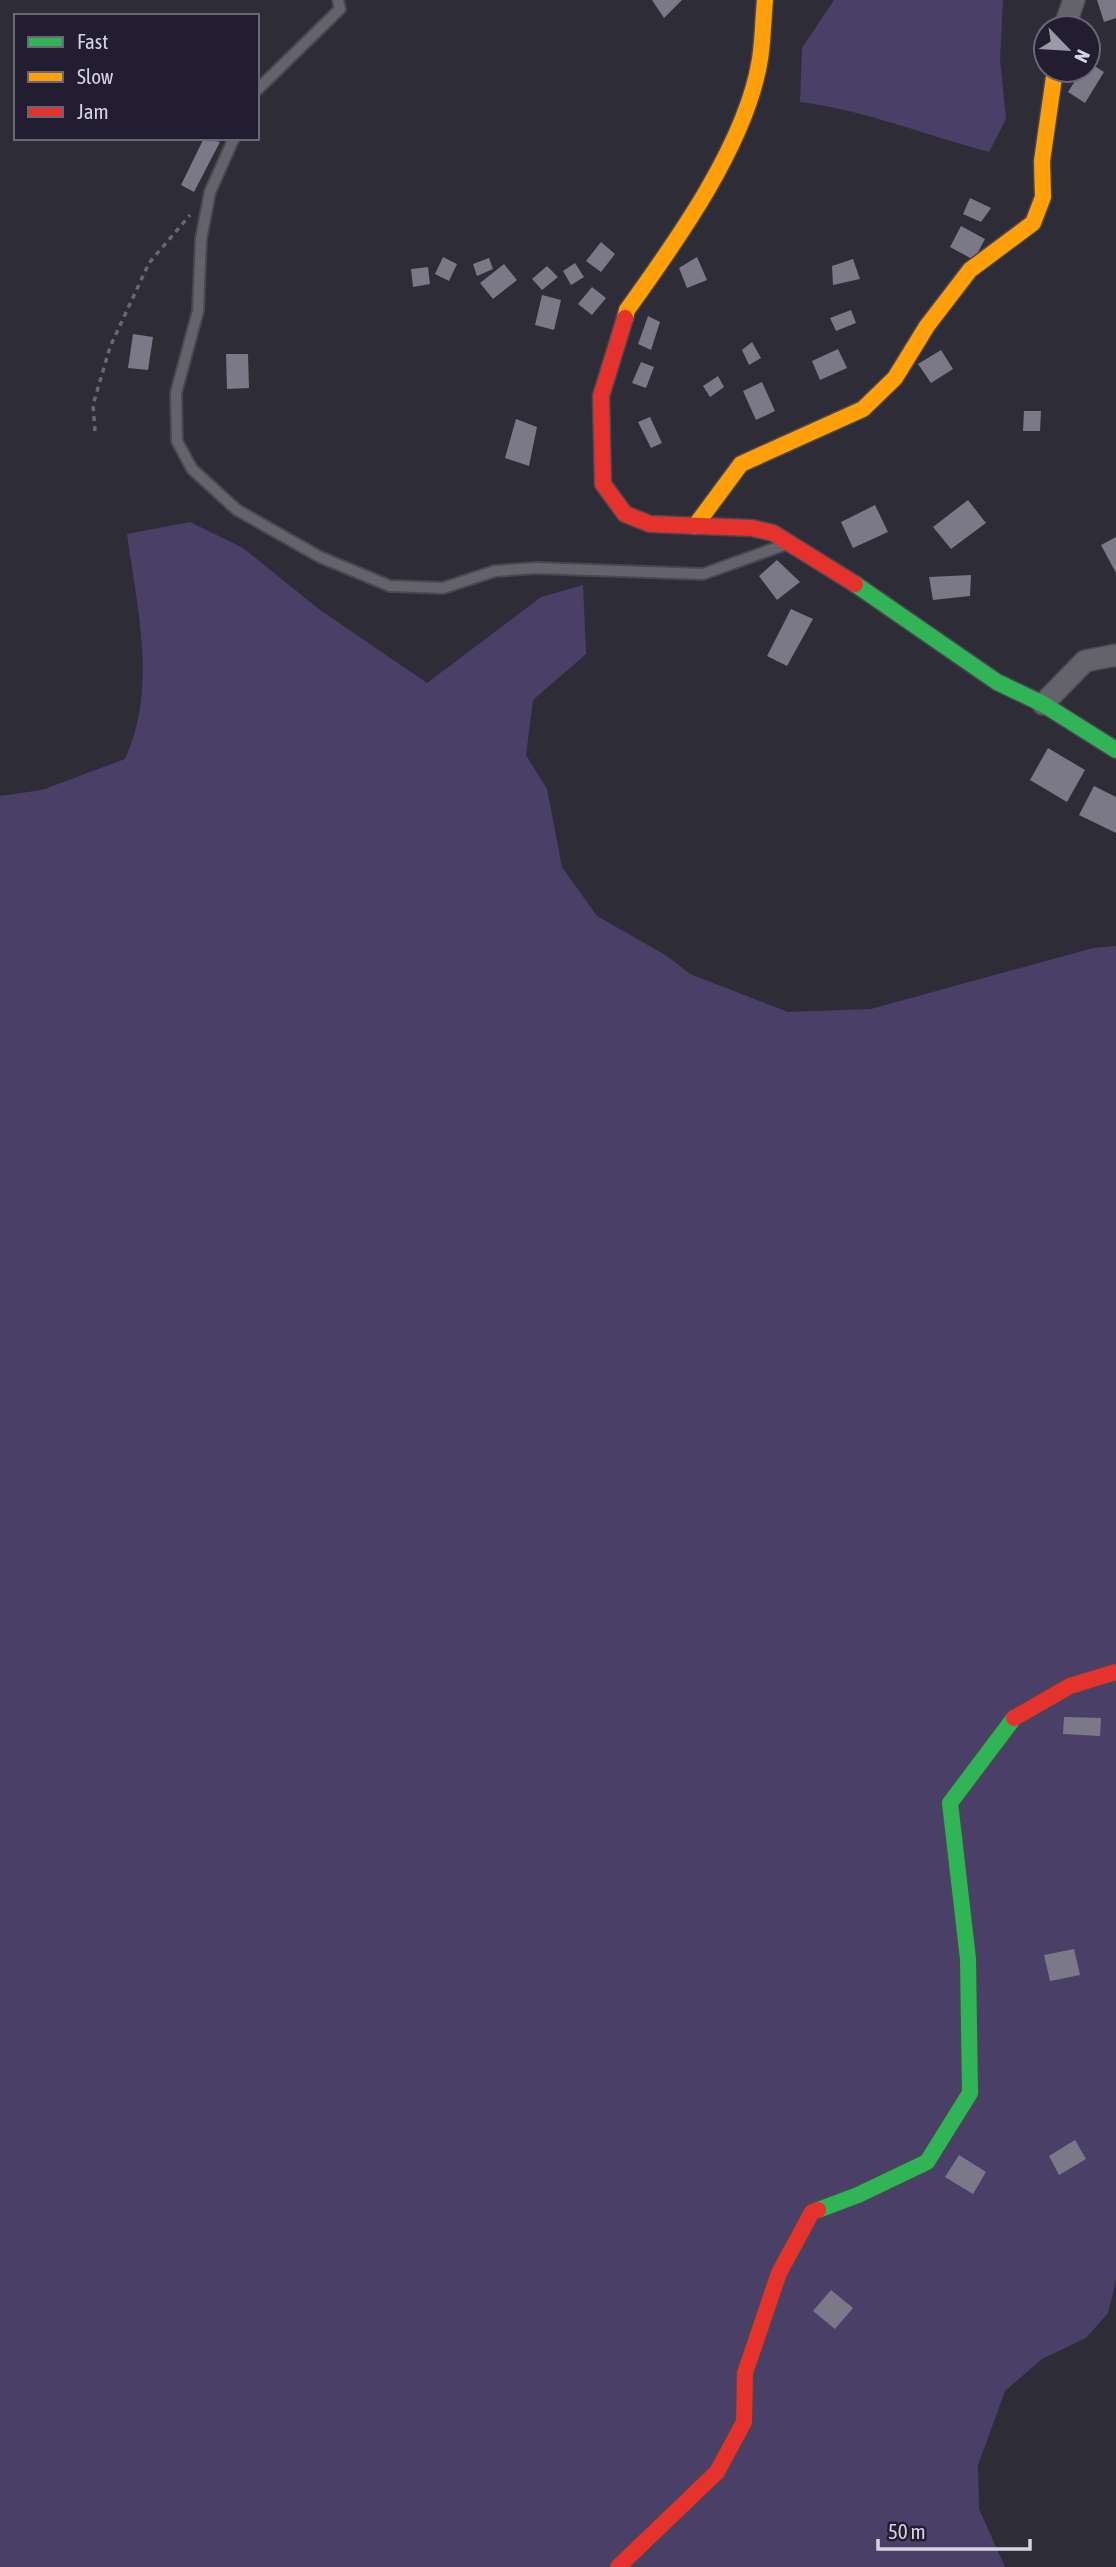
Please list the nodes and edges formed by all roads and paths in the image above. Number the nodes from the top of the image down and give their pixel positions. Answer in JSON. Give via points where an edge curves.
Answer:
{"nodes":[{"id":1,"x":338,"y":0,"type":"edge"},
{"id":2,"x":765,"y":0,"type":"edge"},
{"id":3,"x":1053,"y":84,"type":"edge"},
{"id":4,"x":259,"y":88,"type":"edge"},
{"id":5,"x":233,"y":140,"type":"edge"},
{"id":6,"x":209,"y":192,"type":"junction"},
{"id":7,"x":95,"y":431,"type":"dead end"},
{"id":8,"x":695,"y":526,"type":"junction"},
{"id":9,"x":789,"y":543,"type":"junction"},
{"id":10,"x":1116,"y":656,"type":"edge"},
{"id":11,"x":1043,"y":704,"type":"junction"},
{"id":12,"x":1116,"y":750,"type":"edge"},
{"id":13,"x":1116,"y":1672,"type":"edge"},
{"id":14,"x":618,"y":2567,"type":"edge"}],
"edges":[{"from":1,"to":4,"type":"lane","via":[[340,9]]},
{"from":2,"to":8,"type":"street","via":[[760,61],[743,119],[688,226],[627,310],[601,396],[601,471],[611,496],[625,514],[650,524]]},
{"from":3,"to":8,"type":"street","via":[[1042,161],[1043,197],[1033,223],[970,270],[895,378],[863,409],[741,464]]},
{"from":5,"to":6,"type":"lane"},
{"from":6,"to":7,"type":"path","via":[[149,263],[110,347],[93,405]]},
{"from":6,"to":9,"type":"lane","via":[[201,239],[198,311],[176,393],[177,441],[192,469],[237,510],[320,557],[390,586],[443,588],[495,571],[536,568],[703,574]]},
{"from":8,"to":9,"type":"street","via":[[752,528]]},
{"from":9,"to":11,"type":"street","via":[[997,682]]},
{"from":10,"to":11,"type":"street","via":[[1085,661]]},
{"from":11,"to":12,"type":"street"},
{"from":13,"to":14,"type":"street","via":[[1070,1686],[1014,1718],[950,1803],[968,1959],[970,2093],[927,2162],[812,2212],[779,2273],[745,2373],[744,2422],[717,2472]]}]}
